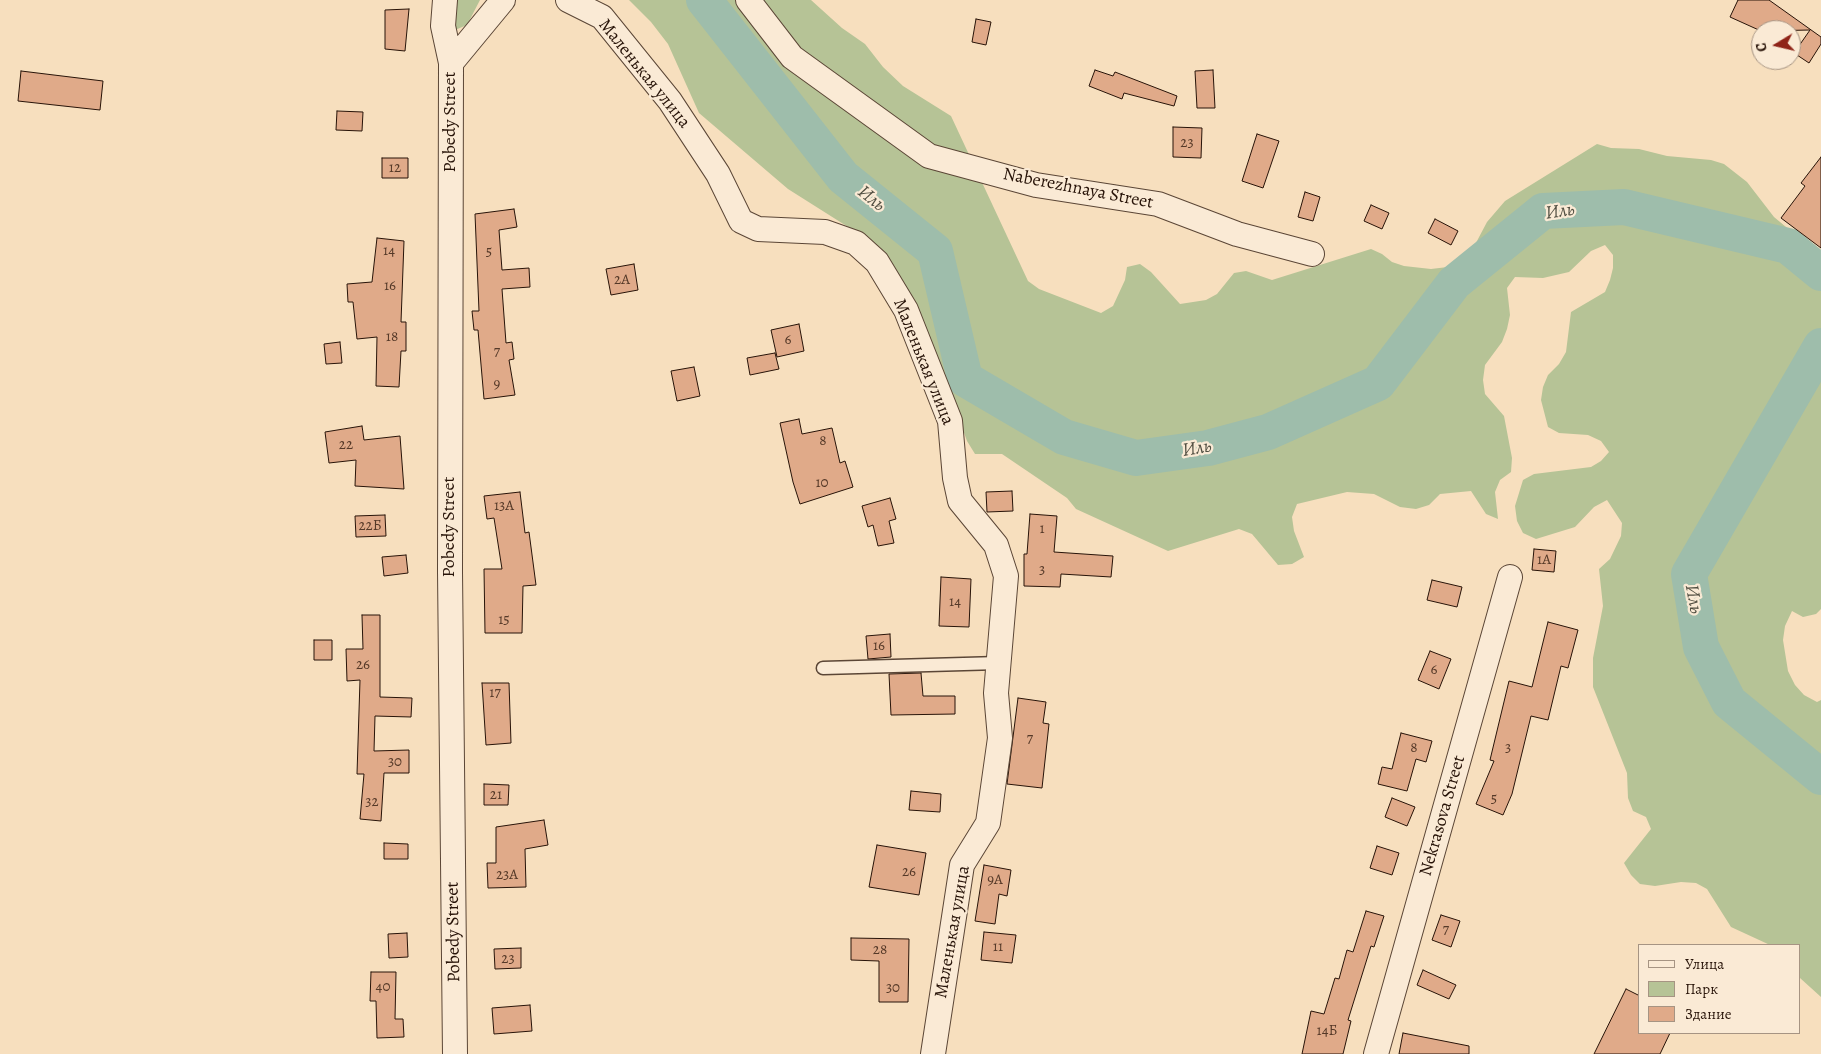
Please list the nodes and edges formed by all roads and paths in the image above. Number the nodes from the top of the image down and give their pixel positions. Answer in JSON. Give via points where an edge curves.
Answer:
{"nodes":[{"id":1,"x":445,"y":0,"type":"edge"},
{"id":2,"x":503,"y":0,"type":"edge"},
{"id":3,"x":568,"y":0,"type":"edge"},
{"id":4,"x":748,"y":0,"type":"edge"},
{"id":5,"x":451,"y":63,"type":"junction"},
{"id":6,"x":1312,"y":254,"type":"dead end"},
{"id":7,"x":1510,"y":577,"type":"dead end"},
{"id":8,"x":999,"y":663,"type":"junction"},
{"id":9,"x":823,"y":668,"type":"dead end"},
{"id":10,"x":456,"y":1054,"type":"edge"},
{"id":11,"x":933,"y":1054,"type":"edge"},
{"id":12,"x":1376,"y":1054,"type":"edge"}],
"edges":[{"from":1,"to":5,"type":"street","name":"Pobedy Street","via":[[443,26]]},
{"from":2,"to":5,"type":"street"},
{"from":3,"to":8,"type":"street","name":"Маленькая улица","via":[[602,17],[670,101],[718,174],[741,221],[758,229],[825,232],[856,243],[877,262],[906,310],[950,421],[960,501],[996,545],[1006,576]]},
{"from":4,"to":6,"type":"street","name":"Naberezhnaya Street","via":[[792,57],[929,156],[1036,185],[1158,204],[1238,234]]},
{"from":5,"to":10,"type":"street","name":"Pobedy Street","via":[[450,571]]},
{"from":7,"to":12,"type":"street","name":"Nekrasova Street"},
{"from":8,"to":9,"type":"lane"},
{"from":8,"to":11,"type":"street","name":"Маленькая улица","via":[[996,694],[1000,738],[988,824],[962,865]]}]}
